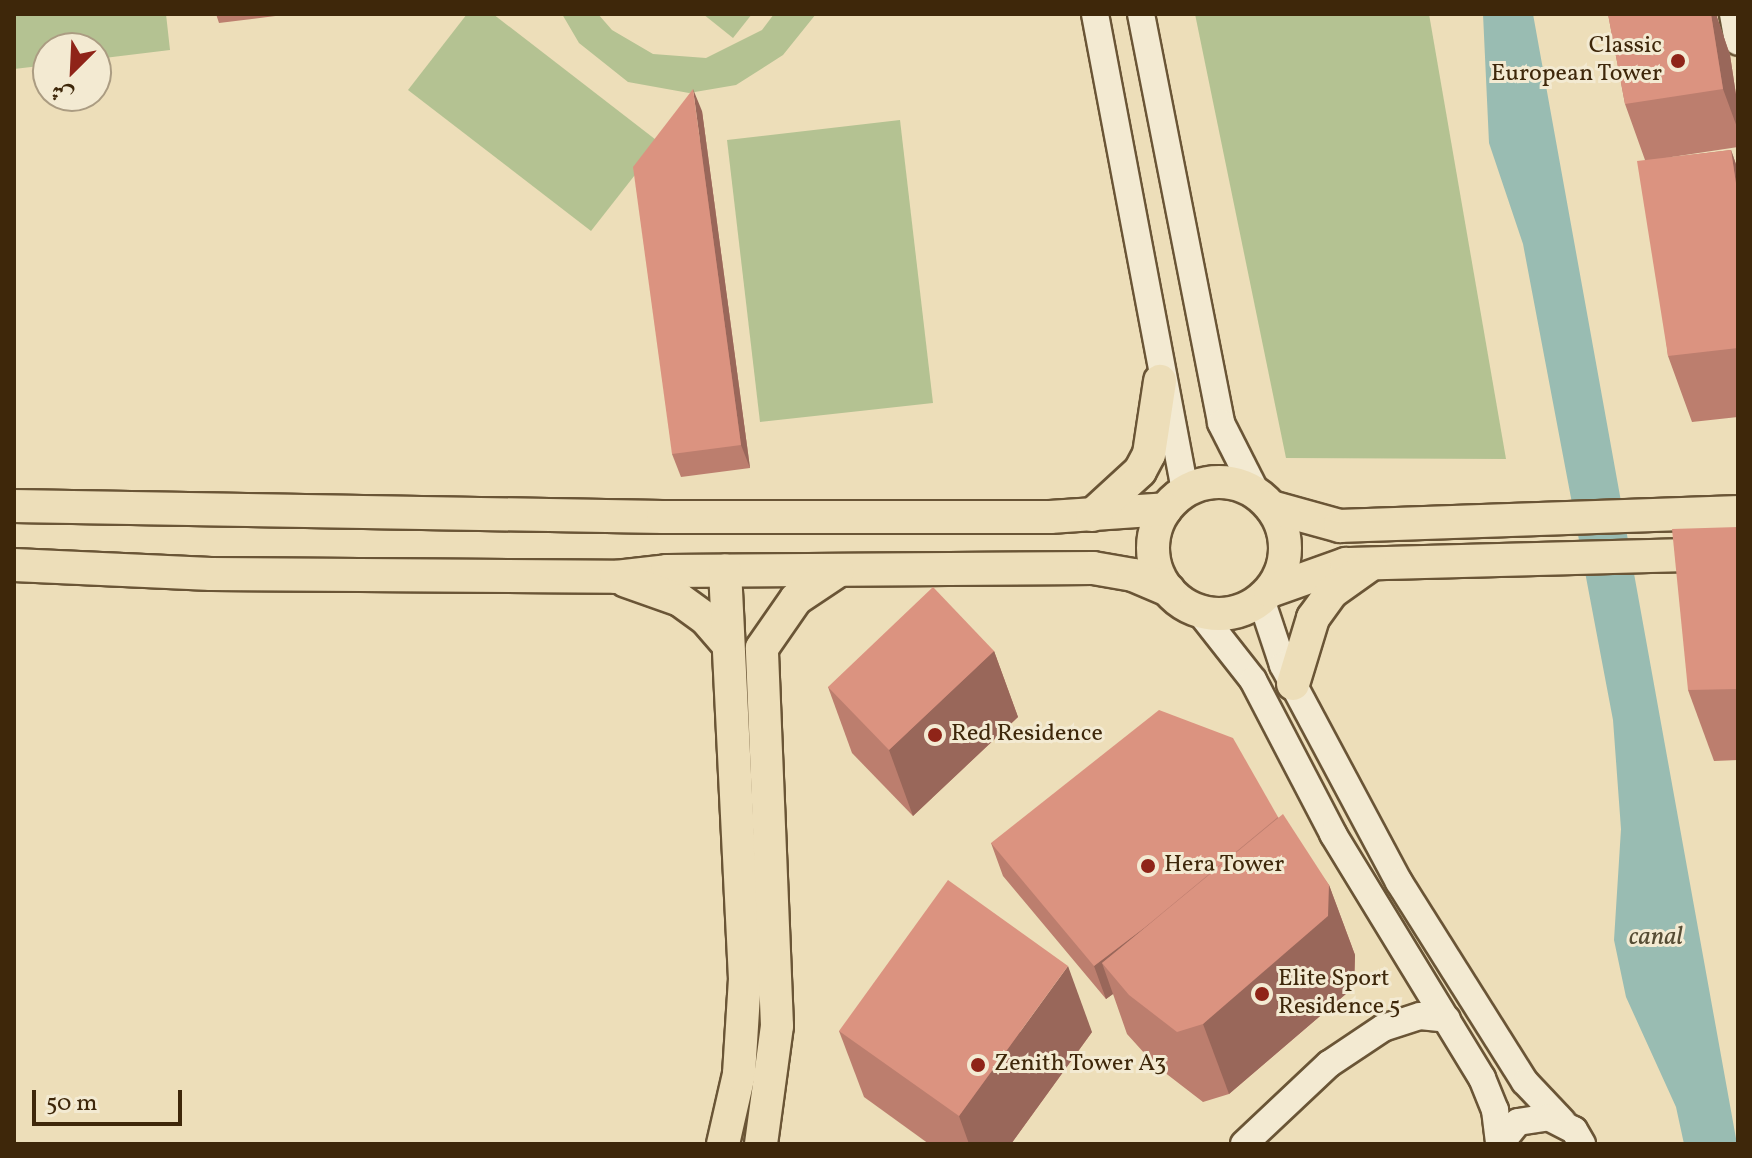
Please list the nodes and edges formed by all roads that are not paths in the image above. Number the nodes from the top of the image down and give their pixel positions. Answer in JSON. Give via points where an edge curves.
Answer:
{"nodes":[{"id":1,"x":1095,"y":14,"type":"edge"},
{"id":2,"x":1141,"y":14,"type":"edge"},
{"id":3,"x":1733,"y":14,"type":"edge"},
{"id":4,"x":1738,"y":42,"type":"edge"},
{"id":5,"x":1160,"y":381,"type":"junction"},
{"id":6,"x":1176,"y":500,"type":"junction"},
{"id":7,"x":1264,"y":501,"type":"junction"},
{"id":8,"x":14,"y":506,"type":"edge"},
{"id":9,"x":1738,"y":512,"type":"edge"},
{"id":10,"x":1092,"y":515,"type":"junction"},
{"id":11,"x":1738,"y":554,"type":"edge"},
{"id":12,"x":1373,"y":563,"type":"junction"},
{"id":13,"x":14,"y":565,"type":"edge"},
{"id":14,"x":725,"y":570,"type":"junction"},
{"id":15,"x":838,"y":571,"type":"junction"},
{"id":16,"x":616,"y":577,"type":"junction"},
{"id":17,"x":1169,"y":590,"type":"junction"},
{"id":18,"x":1265,"y":595,"type":"junction"},
{"id":19,"x":1198,"y":610,"type":"junction"},
{"id":20,"x":728,"y":644,"type":"junction"},
{"id":21,"x":1293,"y":684,"type":"junction"},
{"id":22,"x":1415,"y":971,"type":"junction"},
{"id":23,"x":1447,"y":1019,"type":"junction"},
{"id":24,"x":1383,"y":1028,"type":"junction"},
{"id":25,"x":1562,"y":1121,"type":"junction"},
{"id":26,"x":723,"y":1144,"type":"edge"},
{"id":27,"x":761,"y":1144,"type":"edge"},
{"id":28,"x":1244,"y":1144,"type":"edge"},
{"id":29,"x":1500,"y":1144,"type":"edge"},
{"id":30,"x":1582,"y":1144,"type":"edge"}],
"edges":[{"from":1,"to":5,"type":"street"},
{"from":2,"to":7,"type":"street","via":[[1221,423]]},
{"from":3,"to":4,"type":"street"},
{"from":5,"to":6,"type":"street"},
{"from":5,"to":10,"type":"main road","via":[[1149,454],[1140,471]]},
{"from":6,"to":7,"type":"main road","via":[[1229,483]]},
{"from":6,"to":10,"type":"main road"},
{"from":6,"to":17,"type":"main road","via":[[1154,541],[1154,559]]},
{"from":7,"to":9,"type":"main road","via":[[1340,526]]},
{"from":7,"to":18,"type":"main road","via":[[1285,541],[1279,576]]},
{"from":8,"to":10,"type":"main road","via":[[663,517]]},
{"from":11,"to":12,"type":"main road"},
{"from":12,"to":18,"type":"main road","via":[[1325,569]]},
{"from":12,"to":21,"type":"main road","via":[[1332,592],[1313,618]]},
{"from":13,"to":16,"type":"main road","via":[[211,574]]},
{"from":14,"to":15,"type":"main road"},
{"from":14,"to":16,"type":"main road"},
{"from":14,"to":20,"type":"main road"},
{"from":15,"to":17,"type":"main road","via":[[1093,568],[1133,575]]},
{"from":15,"to":27,"type":"main road","via":[[796,599],[762,648],[777,1026]]},
{"from":16,"to":20,"type":"main road","via":[[680,600]]},
{"from":17,"to":19,"type":"main road"},
{"from":18,"to":19,"type":"main road","via":[[1231,613]]},
{"from":18,"to":21,"type":"street"},
{"from":19,"to":22,"type":"street","via":[[1253,680],[1333,834]]},
{"from":20,"to":26,"type":"main road","via":[[745,979],[739,1074]]},
{"from":21,"to":25,"type":"street","via":[[1453,972],[1525,1082]]},
{"from":22,"to":23,"type":"street"},
{"from":22,"to":24,"type":"street","via":[[1400,1007]]},
{"from":23,"to":24,"type":"street","via":[[1420,1016]]},
{"from":23,"to":29,"type":"street","via":[[1489,1094]]},
{"from":24,"to":28,"type":"street","via":[[1329,1064]]},
{"from":25,"to":29,"type":"street","via":[[1533,1117],[1518,1122]]},
{"from":25,"to":30,"type":"street"}]}
